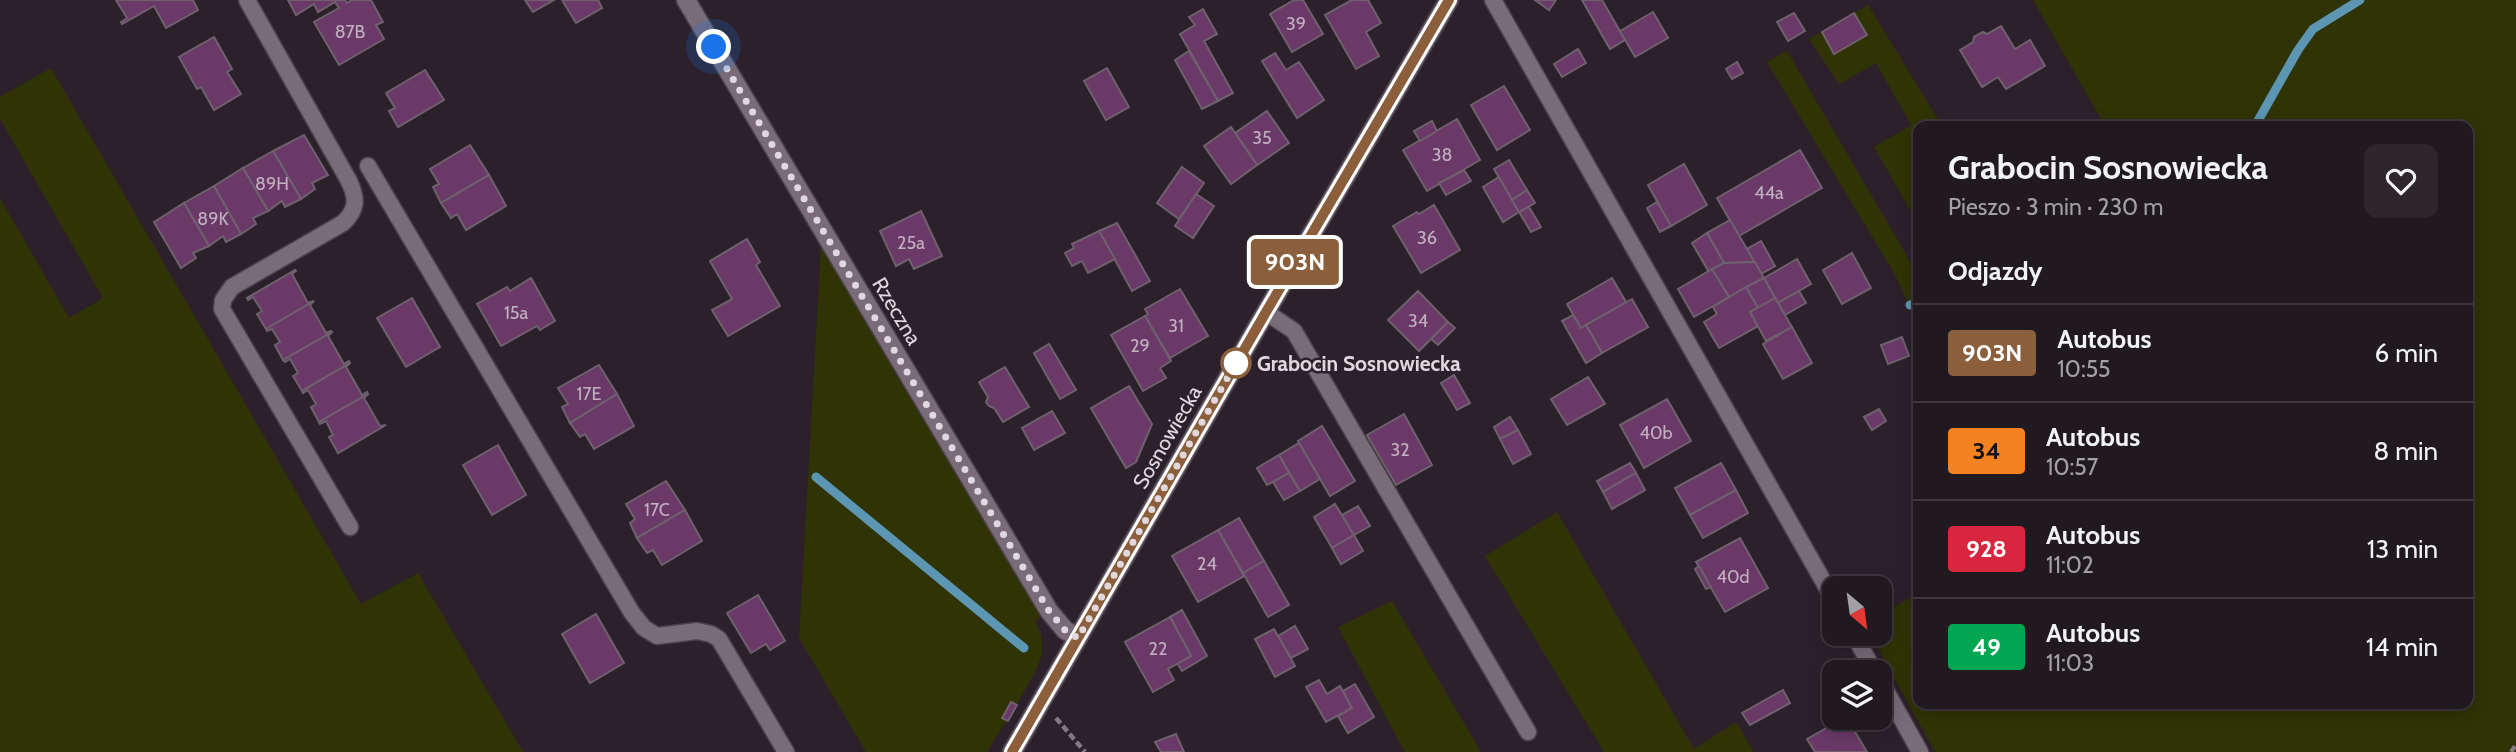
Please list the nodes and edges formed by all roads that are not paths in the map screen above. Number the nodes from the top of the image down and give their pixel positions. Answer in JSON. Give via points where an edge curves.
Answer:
{"nodes":[{"id":1,"x":247,"y":0,"type":"edge"},
{"id":2,"x":686,"y":0,"type":"edge"},
{"id":3,"x":1449,"y":0,"type":"edge"},
{"id":4,"x":1493,"y":0,"type":"edge"},
{"id":5,"x":368,"y":166,"type":"dead end"},
{"id":6,"x":1266,"y":312,"type":"junction"},
{"id":7,"x":349,"y":527,"type":"dead end"},
{"id":8,"x":1822,"y":579,"type":"edge"},
{"id":9,"x":1078,"y":638,"type":"junction"},
{"id":10,"x":1892,"y":702,"type":"edge"},
{"id":11,"x":1528,"y":732,"type":"dead end"},
{"id":12,"x":786,"y":752,"type":"edge"},
{"id":13,"x":1012,"y":752,"type":"edge"},
{"id":14,"x":1920,"y":752,"type":"edge"}],
"edges":[{"from":1,"to":7,"type":"lane","via":[[349,181],[356,202],[343,223],[233,287],[222,309]]},
{"from":2,"to":9,"type":"street","name":"Rzeczna","via":[[1049,611]]},
{"from":3,"to":6,"type":"street","name":"Sosnowiecka"},
{"from":4,"to":8,"type":"lane"},
{"from":5,"to":12,"type":"lane","via":[[632,613],[657,636],[697,631],[719,639]]},
{"from":6,"to":9,"type":"street","name":"Sosnowiecka"},
{"from":6,"to":11,"type":"lane","via":[[1294,331]]},
{"from":9,"to":13,"type":"street","name":"Sosnowiecka"},
{"from":10,"to":14,"type":"lane"}]}
